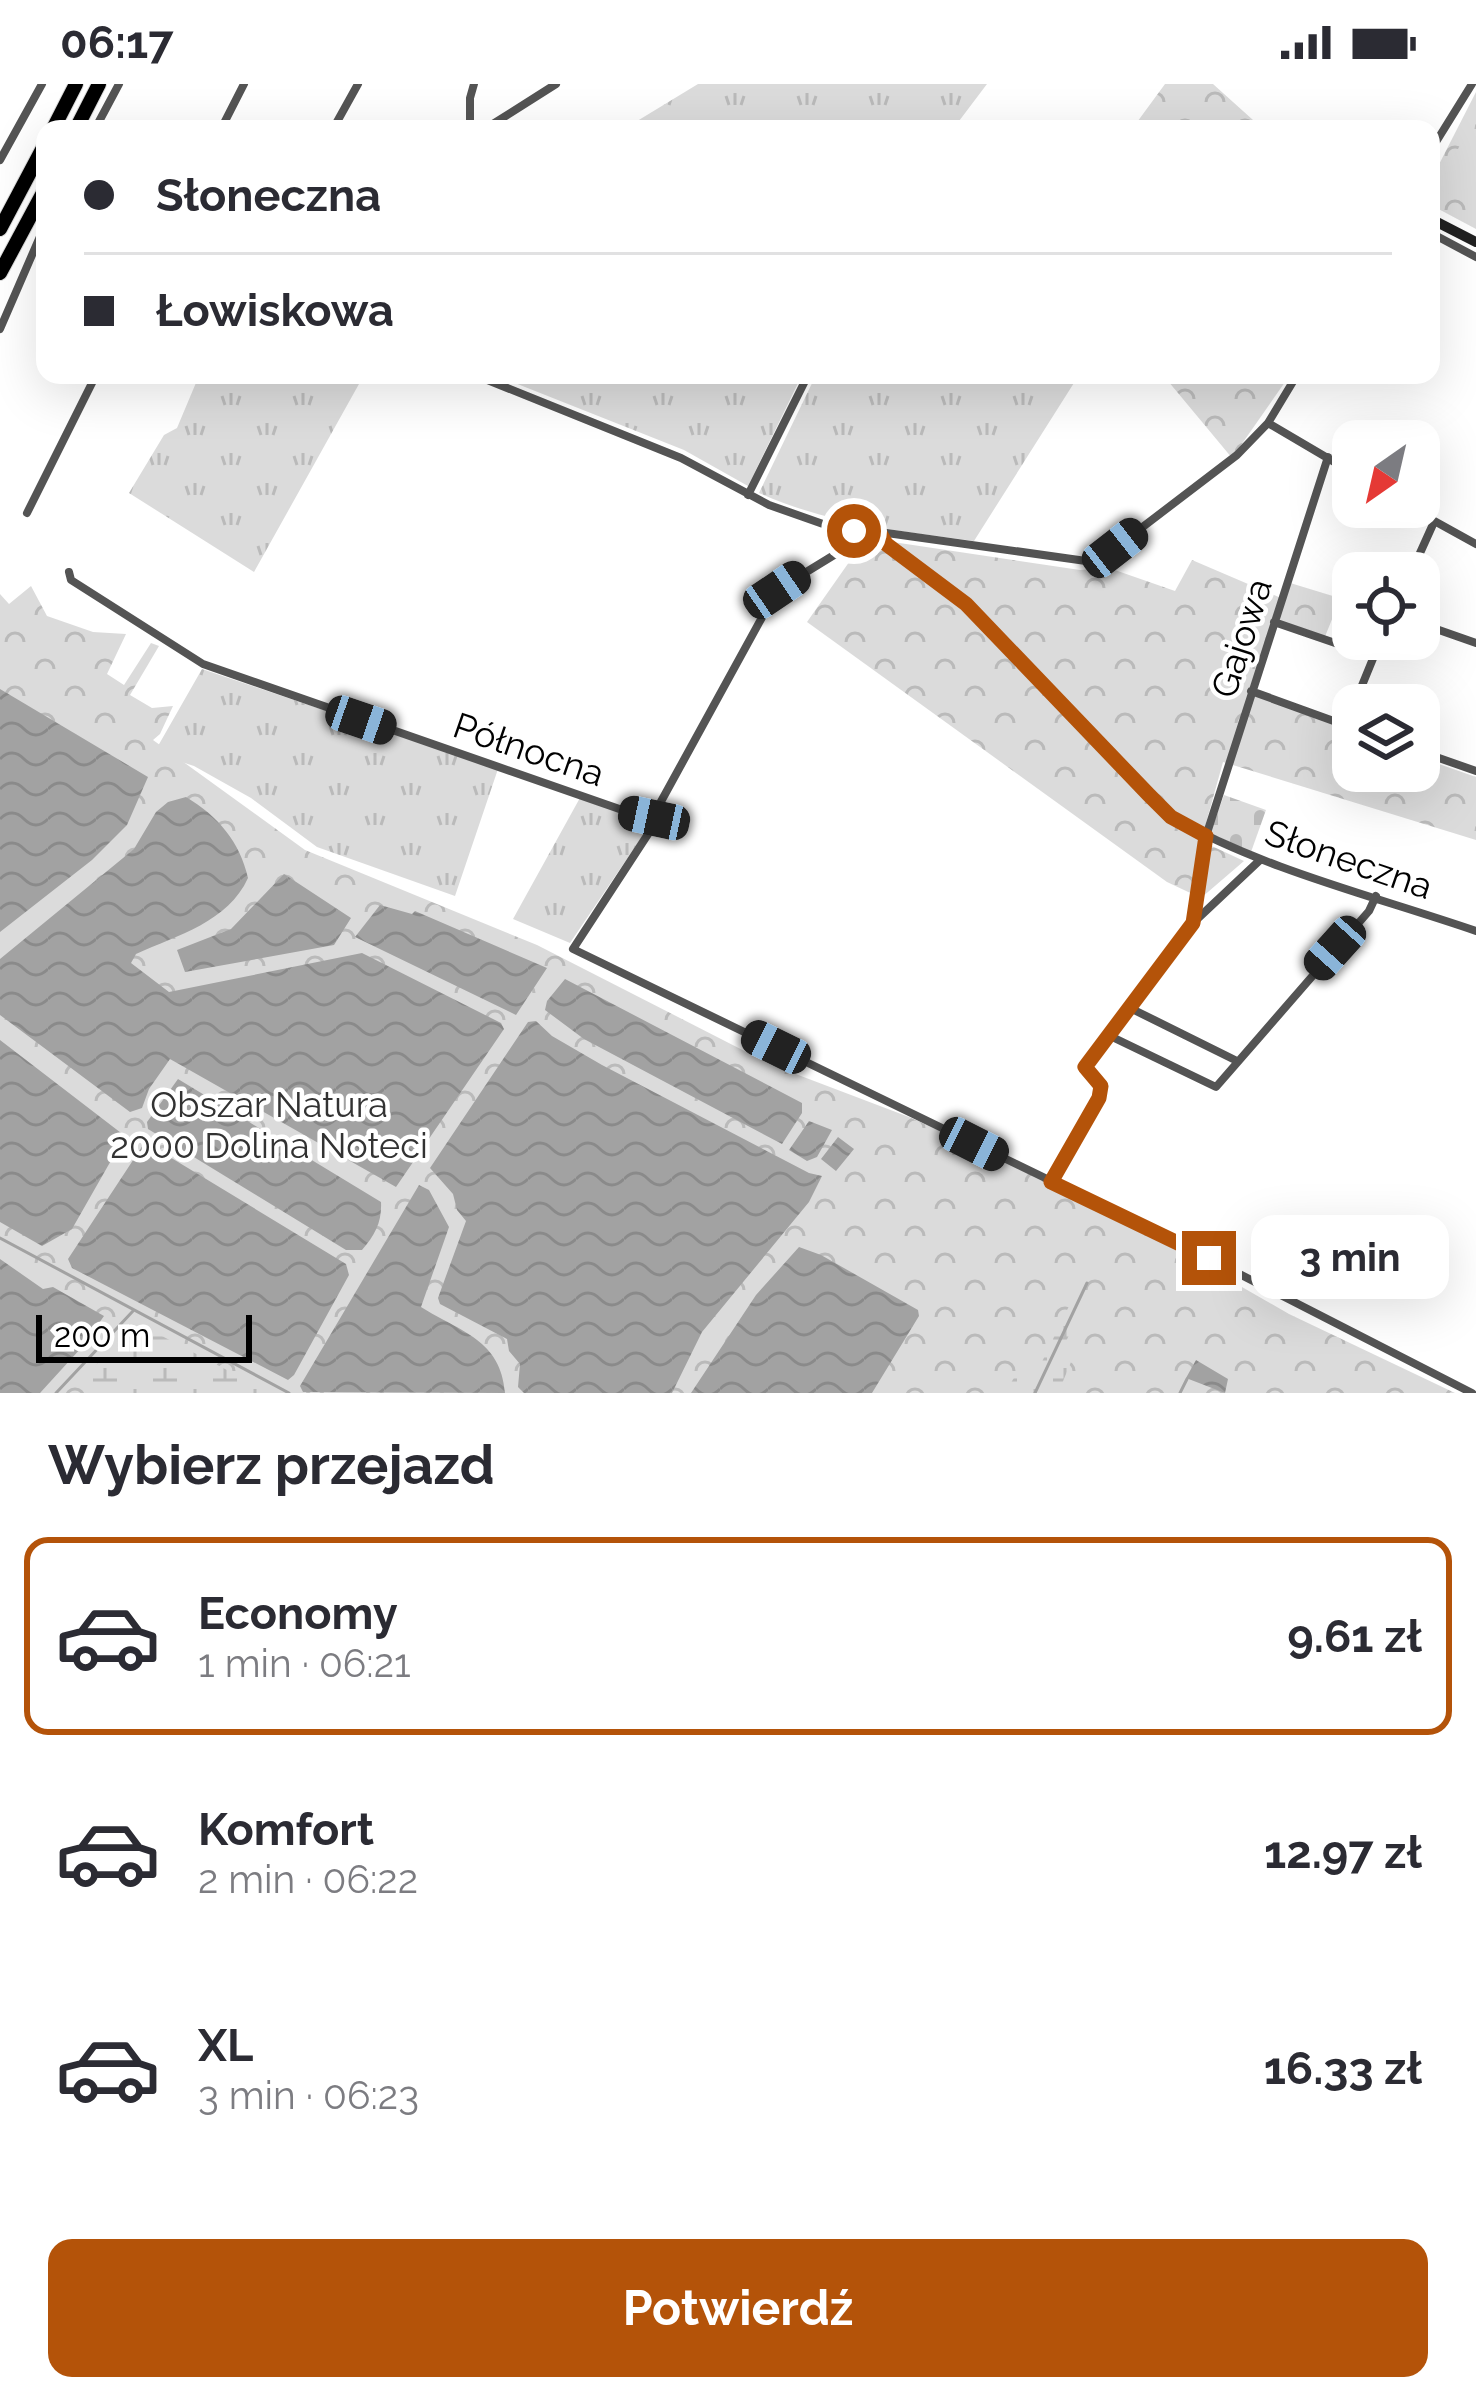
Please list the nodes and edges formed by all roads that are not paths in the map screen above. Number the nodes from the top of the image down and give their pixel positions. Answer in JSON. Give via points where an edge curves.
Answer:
{"nodes":[{"id":1,"x":42,"y":84,"type":"edge"},
{"id":2,"x":76,"y":84,"type":"edge"},
{"id":3,"x":99,"y":84,"type":"edge"},
{"id":4,"x":119,"y":84,"type":"edge"},
{"id":5,"x":244,"y":84,"type":"edge"},
{"id":6,"x":358,"y":84,"type":"edge"},
{"id":7,"x":474,"y":84,"type":"edge"},
{"id":8,"x":556,"y":84,"type":"edge"},
{"id":9,"x":1472,"y":84,"type":"edge"},
{"id":10,"x":58,"y":120,"type":"edge"},
{"id":11,"x":81,"y":120,"type":"edge"},
{"id":12,"x":100,"y":120,"type":"edge"},
{"id":13,"x":226,"y":120,"type":"edge"},
{"id":14,"x":338,"y":120,"type":"edge"},
{"id":15,"x":470,"y":120,"type":"edge"},
{"id":16,"x":499,"y":120,"type":"edge"},
{"id":17,"x":1440,"y":136,"type":"edge"},
{"id":18,"x":0,"y":160,"type":"edge"},
{"id":19,"x":36,"y":161,"type":"edge"},
{"id":20,"x":36,"y":206,"type":"edge"},
{"id":21,"x":1440,"y":224,"type":"edge"},
{"id":22,"x":0,"y":229,"type":"edge"},
{"id":23,"x":1440,"y":238,"type":"edge"},
{"id":24,"x":1476,"y":242,"type":"edge"},
{"id":25,"x":36,"y":246,"type":"edge"},
{"id":26,"x":1476,"y":257,"type":"edge"},
{"id":27,"x":0,"y":273,"type":"edge"},
{"id":28,"x":0,"y":329,"type":"edge"},
{"id":29,"x":92,"y":384,"type":"edge"},
{"id":30,"x":498,"y":384,"type":"edge"},
{"id":31,"x":804,"y":384,"type":"edge"},
{"id":32,"x":1292,"y":384,"type":"edge"},
{"id":33,"x":1268,"y":423,"type":"junction"},
{"id":34,"x":1328,"y":457,"type":"junction"},
{"id":35,"x":1332,"y":459,"type":"edge"},
{"id":36,"x":748,"y":495,"type":"junction"},
{"id":37,"x":27,"y":513,"type":"dead end"},
{"id":38,"x":1440,"y":525,"type":"edge"},
{"id":39,"x":854,"y":531,"type":"junction"},
{"id":40,"x":881,"y":535,"type":"junction"},
{"id":41,"x":1476,"y":544,"type":"edge"},
{"id":42,"x":69,"y":572,"type":"dead end"},
{"id":43,"x":1274,"y":622,"type":"junction"},
{"id":44,"x":1440,"y":630,"type":"edge"},
{"id":45,"x":1332,"y":642,"type":"edge"},
{"id":46,"x":1476,"y":643,"type":"edge"},
{"id":47,"x":1251,"y":692,"type":"junction"},
{"id":48,"x":1332,"y":720,"type":"edge"},
{"id":49,"x":1440,"y":758,"type":"edge"},
{"id":50,"x":1476,"y":771,"type":"edge"},
{"id":51,"x":654,"y":818,"type":"junction"},
{"id":52,"x":1206,"y":836,"type":"junction"},
{"id":53,"x":1261,"y":859,"type":"junction"},
{"id":54,"x":1376,"y":896,"type":"junction"},
{"id":55,"x":1193,"y":923,"type":"junction"},
{"id":56,"x":1476,"y":931,"type":"edge"},
{"id":57,"x":1128,"y":1007,"type":"junction"},
{"id":58,"x":1108,"y":1035,"type":"junction"},
{"id":59,"x":1237,"y":1061,"type":"junction"},
{"id":60,"x":1051,"y":1182,"type":"junction"},
{"id":61,"x":1472,"y":1393,"type":"edge"}],
"edges":[{"from":1,"to":18,"type":"street"},
{"from":2,"to":10,"type":"highway"},
{"from":3,"to":11,"type":"highway"},
{"from":4,"to":12,"type":"street"},
{"from":5,"to":13,"type":"street"},
{"from":6,"to":14,"type":"street"},
{"from":7,"to":15,"type":"street"},
{"from":8,"to":16,"type":"street"},
{"from":9,"to":17,"type":"street"},
{"from":19,"to":22,"type":"highway"},
{"from":20,"to":27,"type":"highway"},
{"from":21,"to":24,"type":"street"},
{"from":23,"to":26,"type":"street"},
{"from":25,"to":28,"type":"street"},
{"from":29,"to":37,"type":"street"},
{"from":30,"to":36,"type":"street","via":[[664,450]]},
{"from":31,"to":36,"type":"street"},
{"from":32,"to":33,"type":"street"},
{"from":33,"to":34,"type":"street"},
{"from":33,"to":40,"type":"street","via":[[1095,560]]},
{"from":34,"to":35,"type":"street"},
{"from":34,"to":43,"type":"street","name":"Gajowa"},
{"from":36,"to":39,"type":"street"},
{"from":38,"to":41,"type":"street"},
{"from":39,"to":40,"type":"street"},
{"from":39,"to":51,"type":"street","via":[[839,552],[777,590]]},
{"from":40,"to":52,"type":"street","name":"Słoneczna","via":[[966,604],[1160,806]]},
{"from":42,"to":51,"type":"street","name":"Północna","via":[[203,664]]},
{"from":43,"to":45,"type":"street"},
{"from":43,"to":47,"type":"street","name":"Gajowa"},
{"from":44,"to":46,"type":"street"},
{"from":47,"to":48,"type":"street"},
{"from":47,"to":52,"type":"street","name":"Gajowa"},
{"from":49,"to":50,"type":"street"},
{"from":51,"to":60,"type":"street","via":[[573,949]]},
{"from":52,"to":53,"type":"street","name":"Słoneczna"},
{"from":52,"to":55,"type":"street"},
{"from":53,"to":54,"type":"street","name":"Słoneczna"},
{"from":53,"to":55,"type":"street"},
{"from":54,"to":56,"type":"street","name":"Słoneczna"},
{"from":54,"to":59,"type":"street"},
{"from":55,"to":57,"type":"street"},
{"from":57,"to":58,"type":"street"},
{"from":57,"to":59,"type":"street"},
{"from":58,"to":59,"type":"street","via":[[1216,1087]]},
{"from":58,"to":60,"type":"street","via":[[1085,1067],[1101,1086],[1099,1098]]},
{"from":60,"to":61,"type":"street"}]}
